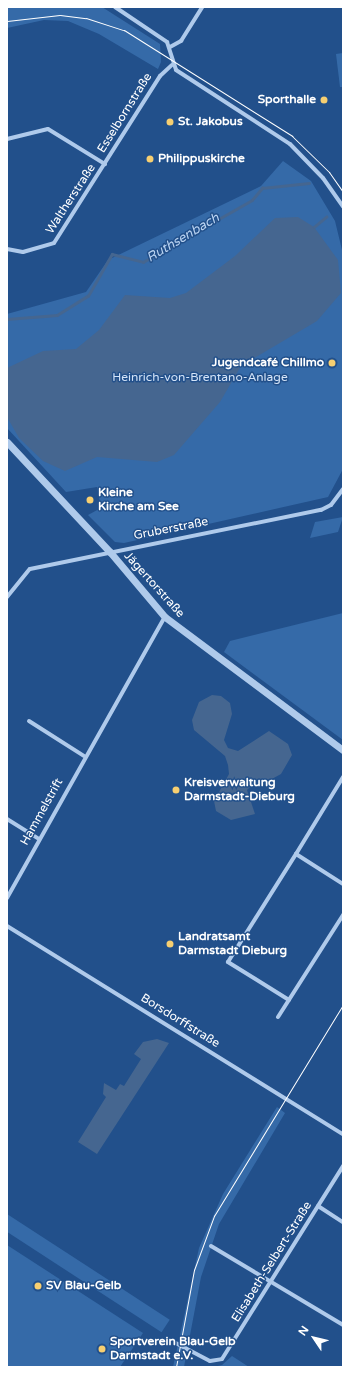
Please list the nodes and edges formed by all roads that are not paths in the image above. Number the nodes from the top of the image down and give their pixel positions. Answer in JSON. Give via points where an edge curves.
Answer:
{"nodes":[{"id":1,"x":114,"y":7,"type":"edge"},
{"id":2,"x":202,"y":7,"type":"edge"},
{"id":3,"x":170,"y":47,"type":"junction"},
{"id":4,"x":172,"y":65,"type":"junction"},
{"id":5,"x":7,"y":138,"type":"edge"},
{"id":6,"x":105,"y":164,"type":"junction"},
{"id":7,"x":343,"y":207,"type":"edge"},
{"id":8,"x":7,"y":249,"type":"edge"},
{"id":9,"x":7,"y":442,"type":"edge"},
{"id":10,"x":343,"y":489,"type":"edge"},
{"id":11,"x":110,"y":552,"type":"junction"},
{"id":12,"x":7,"y":596,"type":"edge"},
{"id":13,"x":165,"y":617,"type":"junction"},
{"id":14,"x":29,"y":721,"type":"dead end"},
{"id":15,"x":343,"y":750,"type":"edge"},
{"id":16,"x":84,"y":756,"type":"junction"},
{"id":17,"x":343,"y":777,"type":"edge"},
{"id":18,"x":7,"y":819,"type":"edge"},
{"id":19,"x":39,"y":839,"type":"junction"},
{"id":20,"x":296,"y":854,"type":"junction"},
{"id":21,"x":343,"y":884,"type":"edge"},
{"id":22,"x":7,"y":898,"type":"edge"},
{"id":23,"x":343,"y":915,"type":"edge"},
{"id":24,"x":7,"y":926,"type":"edge"},
{"id":25,"x":289,"y":1000,"type":"junction"},
{"id":26,"x":278,"y":1017,"type":"dead end"},
{"id":27,"x":343,"y":1134,"type":"edge"},
{"id":28,"x":343,"y":1166,"type":"edge"},
{"id":29,"x":318,"y":1206,"type":"junction"},
{"id":30,"x":343,"y":1222,"type":"edge"},
{"id":31,"x":211,"y":1246,"type":"dead end"},
{"id":32,"x":272,"y":1282,"type":"junction"},
{"id":33,"x":343,"y":1325,"type":"edge"},
{"id":34,"x":170,"y":1340,"type":"dead end"}],
"edges":[{"from":1,"to":3,"type":"street","via":[[162,38]]},
{"from":2,"to":3,"type":"street","via":[[181,41]]},
{"from":3,"to":4,"type":"street"},
{"from":4,"to":6,"type":"street","name":"Esselbornstraße","via":[[160,76]]},
{"from":4,"to":7,"type":"street","via":[[290,144],[323,178]]},
{"from":5,"to":6,"type":"street","name":"Esselbornstraße","via":[[48,129]]},
{"from":6,"to":8,"type":"street","name":"Waltherstraße","via":[[54,243],[23,252]]},
{"from":9,"to":11,"type":"street","name":"Jägertorstraße"},
{"from":10,"to":11,"type":"street","name":"Gruberstraße","via":[[330,505],[321,510]]},
{"from":11,"to":12,"type":"street","name":"Gruberstraße","via":[[30,569]]},
{"from":11,"to":13,"type":"street","name":"Jägertorstraße"},
{"from":13,"to":15,"type":"street","name":"Jägertorstraße"},
{"from":13,"to":16,"type":"street","name":"Hammelstrift"},
{"from":14,"to":16,"type":"street"},
{"from":16,"to":19,"type":"street","name":"Hammelstrift"},
{"from":17,"to":20,"type":"street"},
{"from":18,"to":19,"type":"street"},
{"from":19,"to":22,"type":"street","name":"Hammelstrift"},
{"from":20,"to":21,"type":"street"},
{"from":20,"to":25,"type":"street","via":[[228,962]]},
{"from":23,"to":25,"type":"street"},
{"from":24,"to":27,"type":"street","name":"Borsdorffstraße"},
{"from":25,"to":26,"type":"street"},
{"from":28,"to":29,"type":"street","name":"Elisabeth-Selbert-Straße"},
{"from":29,"to":30,"type":"street"},
{"from":29,"to":32,"type":"street","name":"Elisabeth-Selbert-Straße"},
{"from":31,"to":32,"type":"street"},
{"from":32,"to":33,"type":"street"},
{"from":32,"to":34,"type":"street","name":"Elisabeth-Selbert-Straße","via":[[222,1359],[210,1361]]}]}
